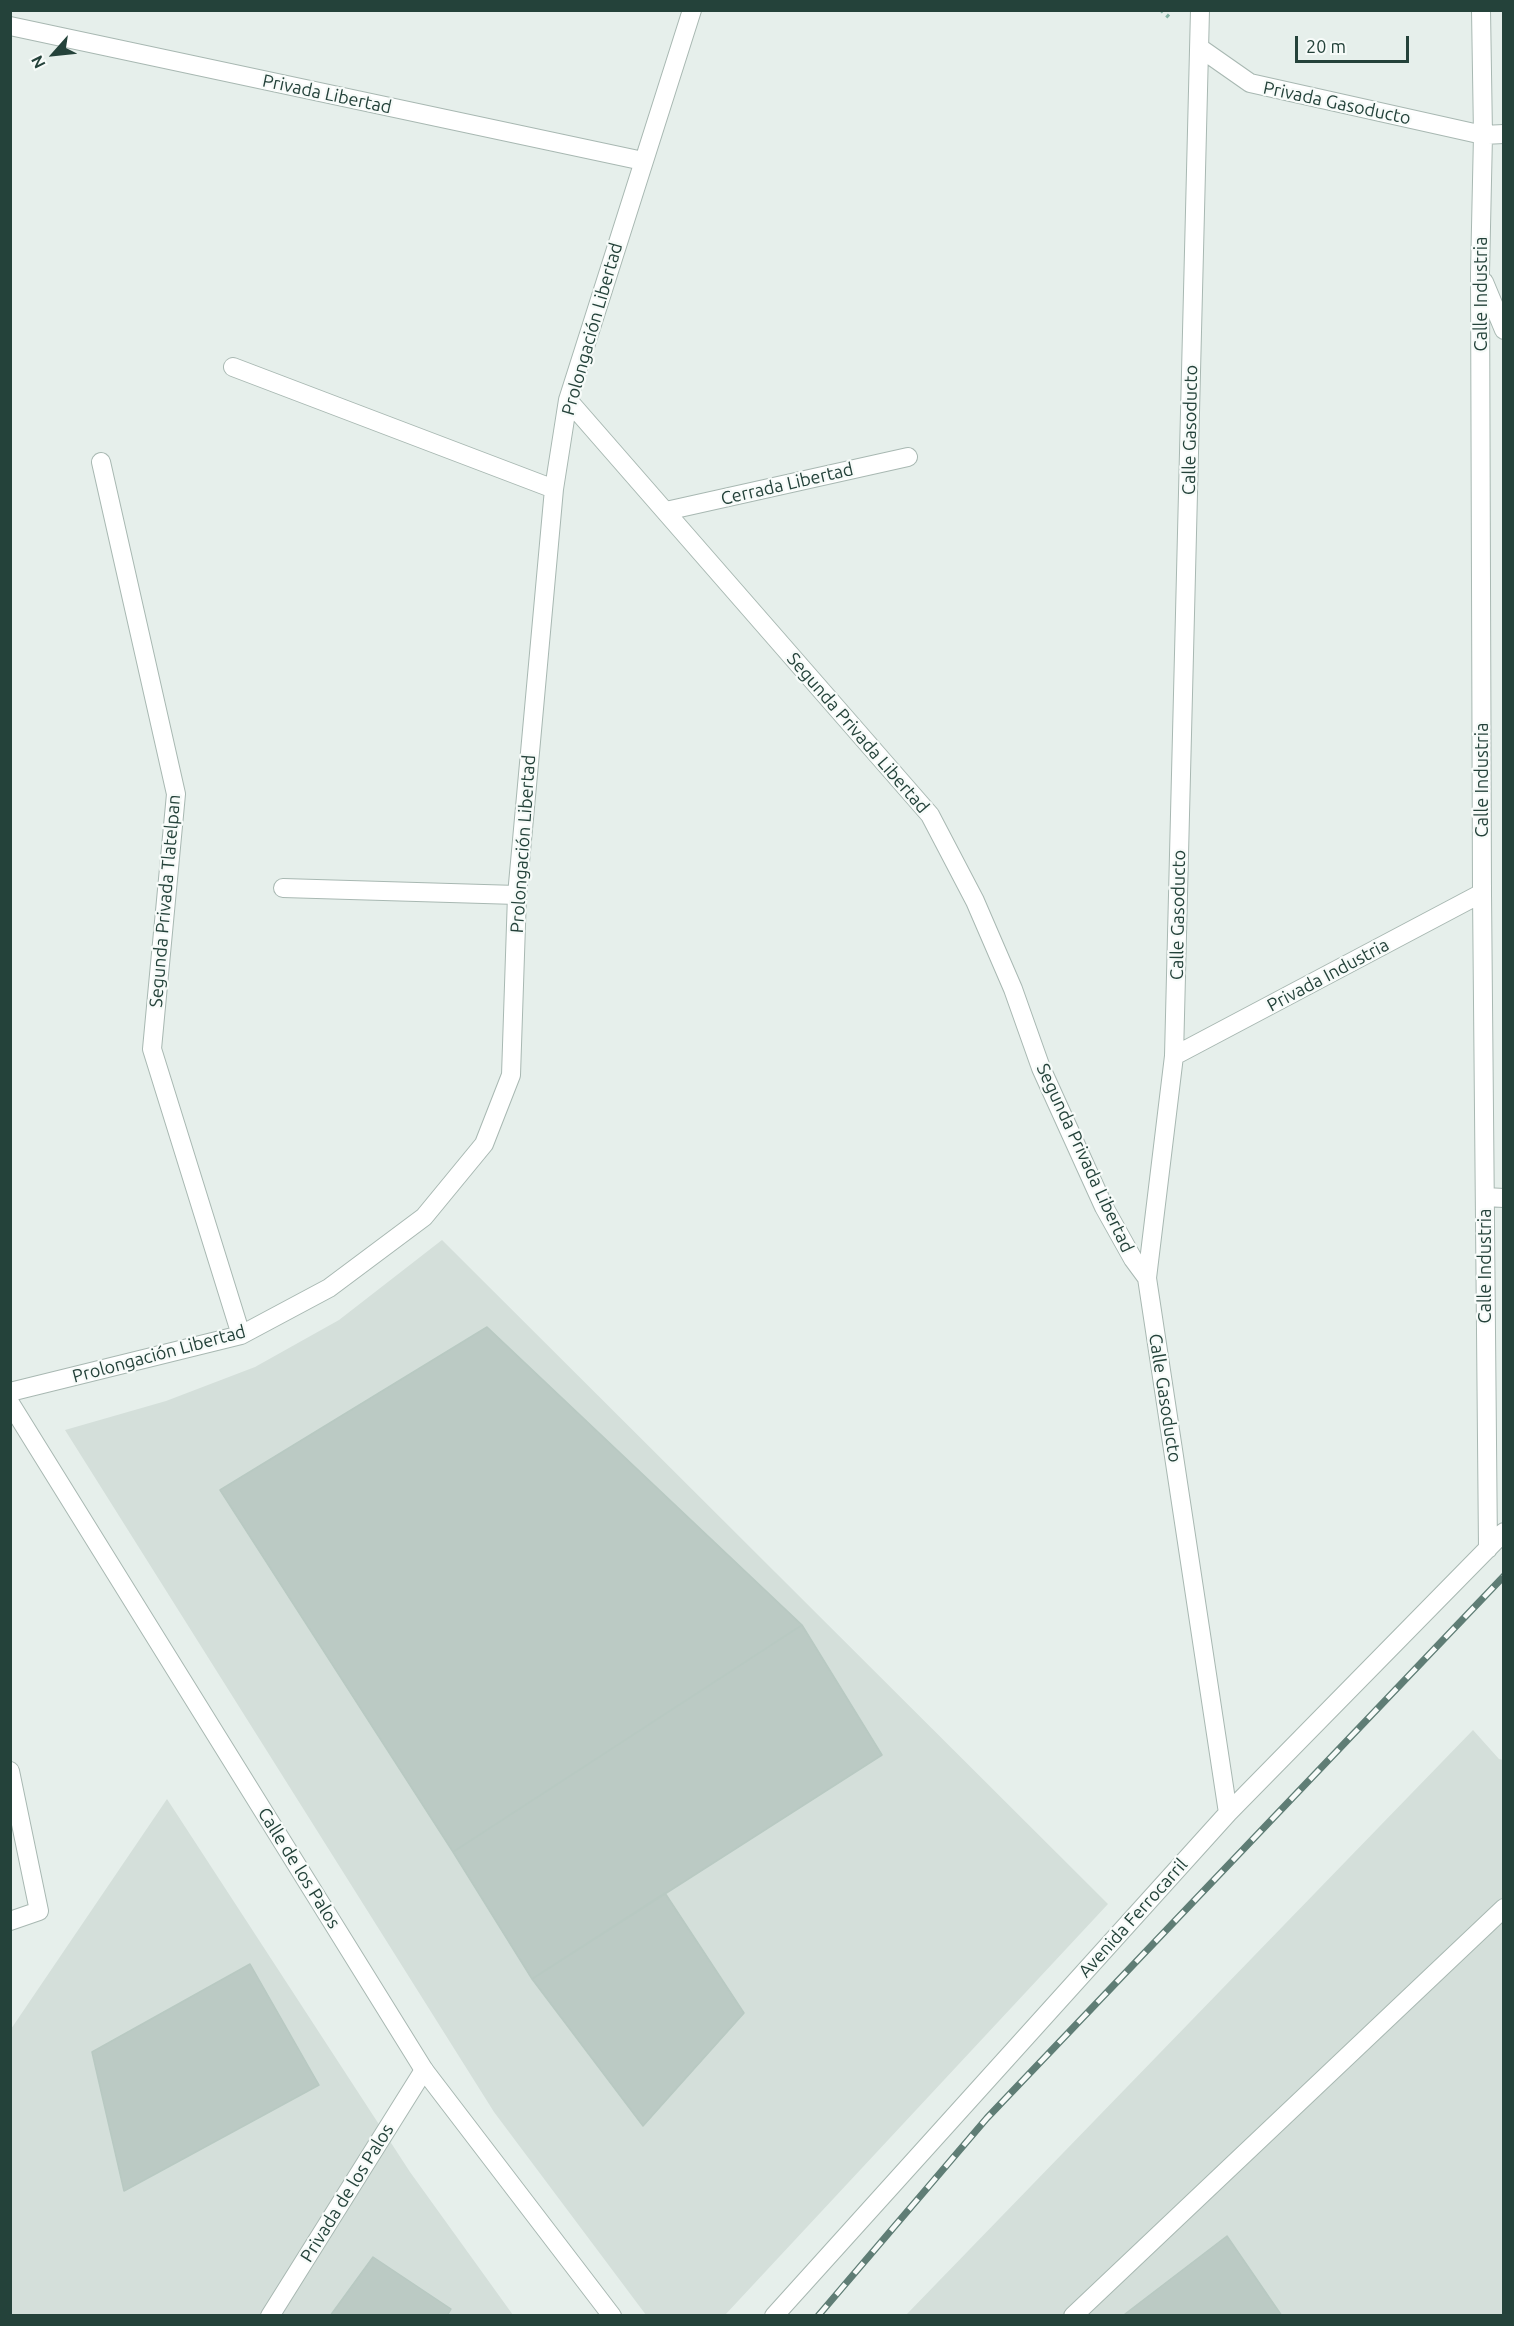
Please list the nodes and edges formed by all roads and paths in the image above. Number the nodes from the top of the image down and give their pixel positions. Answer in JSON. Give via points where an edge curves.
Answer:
{"nodes":[{"id":1,"x":692,"y":10,"type":"edge"},
{"id":2,"x":1200,"y":10,"type":"edge"},
{"id":3,"x":1481,"y":10,"type":"edge"},
{"id":4,"x":10,"y":26,"type":"edge"},
{"id":5,"x":1200,"y":48,"type":"junction"},
{"id":6,"x":1503,"y":134,"type":"edge"},
{"id":7,"x":1483,"y":135,"type":"junction"},
{"id":8,"x":643,"y":161,"type":"junction"},
{"id":9,"x":1480,"y":273,"type":"junction"},
{"id":10,"x":1503,"y":330,"type":"edge"},
{"id":11,"x":232,"y":367,"type":"dead end"},
{"id":12,"x":568,"y":400,"type":"junction"},
{"id":13,"x":908,"y":457,"type":"dead end"},
{"id":14,"x":102,"y":462,"type":"dead end"},
{"id":15,"x":554,"y":489,"type":"junction"},
{"id":16,"x":666,"y":511,"type":"junction"},
{"id":17,"x":283,"y":888,"type":"dead end"},
{"id":18,"x":1482,"y":893,"type":"junction"},
{"id":19,"x":517,"y":895,"type":"junction"},
{"id":20,"x":1174,"y":1056,"type":"junction"},
{"id":21,"x":1485,"y":1197,"type":"junction"},
{"id":22,"x":1503,"y":1198,"type":"edge"},
{"id":23,"x":1147,"y":1278,"type":"junction"},
{"id":24,"x":241,"y":1335,"type":"junction"},
{"id":25,"x":10,"y":1392,"type":"edge"},
{"id":26,"x":10,"y":1403,"type":"edge"},
{"id":27,"x":1503,"y":1532,"type":"edge"},
{"id":28,"x":1488,"y":1549,"type":"junction"},
{"id":29,"x":10,"y":1771,"type":"edge"},
{"id":30,"x":1228,"y":1813,"type":"junction"},
{"id":31,"x":1503,"y":1908,"type":"edge"},
{"id":32,"x":10,"y":1921,"type":"edge"},
{"id":33,"x":424,"y":2070,"type":"junction"},
{"id":34,"x":270,"y":2316,"type":"edge"},
{"id":35,"x":612,"y":2316,"type":"edge"},
{"id":36,"x":774,"y":2316,"type":"edge"},
{"id":37,"x":1072,"y":2316,"type":"edge"}],
"edges":[{"from":1,"to":8,"type":"street","name":"Prolongación Libertad"},
{"from":2,"to":5,"type":"street","name":"Calle Gasoducto"},
{"from":3,"to":7,"type":"street","name":"Calle Industria"},
{"from":4,"to":8,"type":"street","name":"Privada Libertad"},
{"from":5,"to":7,"type":"street","name":"Privada Gasoducto","via":[[1250,83]]},
{"from":5,"to":20,"type":"street","name":"Calle Gasoducto"},
{"from":6,"to":7,"type":"street","name":"Privada Gasoducto"},
{"from":7,"to":9,"type":"street","name":"Calle Industria"},
{"from":8,"to":12,"type":"street","name":"Prolongación Libertad"},
{"from":9,"to":10,"type":"street"},
{"from":9,"to":18,"type":"street","name":"Calle Industria"},
{"from":11,"to":15,"type":"street"},
{"from":12,"to":15,"type":"street","name":"Prolongación Libertad"},
{"from":12,"to":16,"type":"street","name":"Segunda Privada Libertad"},
{"from":13,"to":16,"type":"street","name":"Cerrada Libertad"},
{"from":14,"to":24,"type":"street","name":"Segunda Privada Tlatelpan","via":[[176,794],[152,1049]]},
{"from":15,"to":19,"type":"street","name":"Prolongación Libertad"},
{"from":16,"to":23,"type":"street","name":"Segunda Privada Libertad","via":[[930,815],[975,901],[1041,1068],[1104,1207]]},
{"from":17,"to":19,"type":"street"},
{"from":18,"to":20,"type":"street","name":"Privada Industria"},
{"from":18,"to":21,"type":"street","name":"Calle Industria"},
{"from":19,"to":24,"type":"street","name":"Prolongación Libertad","via":[[511,1075],[484,1144],[424,1216],[329,1288]]},
{"from":20,"to":23,"type":"street","name":"Calle Gasoducto"},
{"from":21,"to":22,"type":"street"},
{"from":21,"to":28,"type":"street","name":"Calle Industria"},
{"from":23,"to":30,"type":"street","name":"Calle Gasoducto"},
{"from":24,"to":25,"type":"street","name":"Prolongación Libertad"},
{"from":26,"to":33,"type":"street","name":"Calle de los Palos"},
{"from":27,"to":28,"type":"street","name":"Avenida Ferrocarril"},
{"from":28,"to":30,"type":"street","name":"Avenida Ferrocarril"},
{"from":29,"to":32,"type":"street","via":[[39,1911]]},
{"from":30,"to":36,"type":"street","name":"Avenida Ferrocarril"},
{"from":31,"to":37,"type":"street"},
{"from":33,"to":34,"type":"street","name":"Privada de los Palos"},
{"from":33,"to":35,"type":"street","name":"Calle de los Palos"}]}
